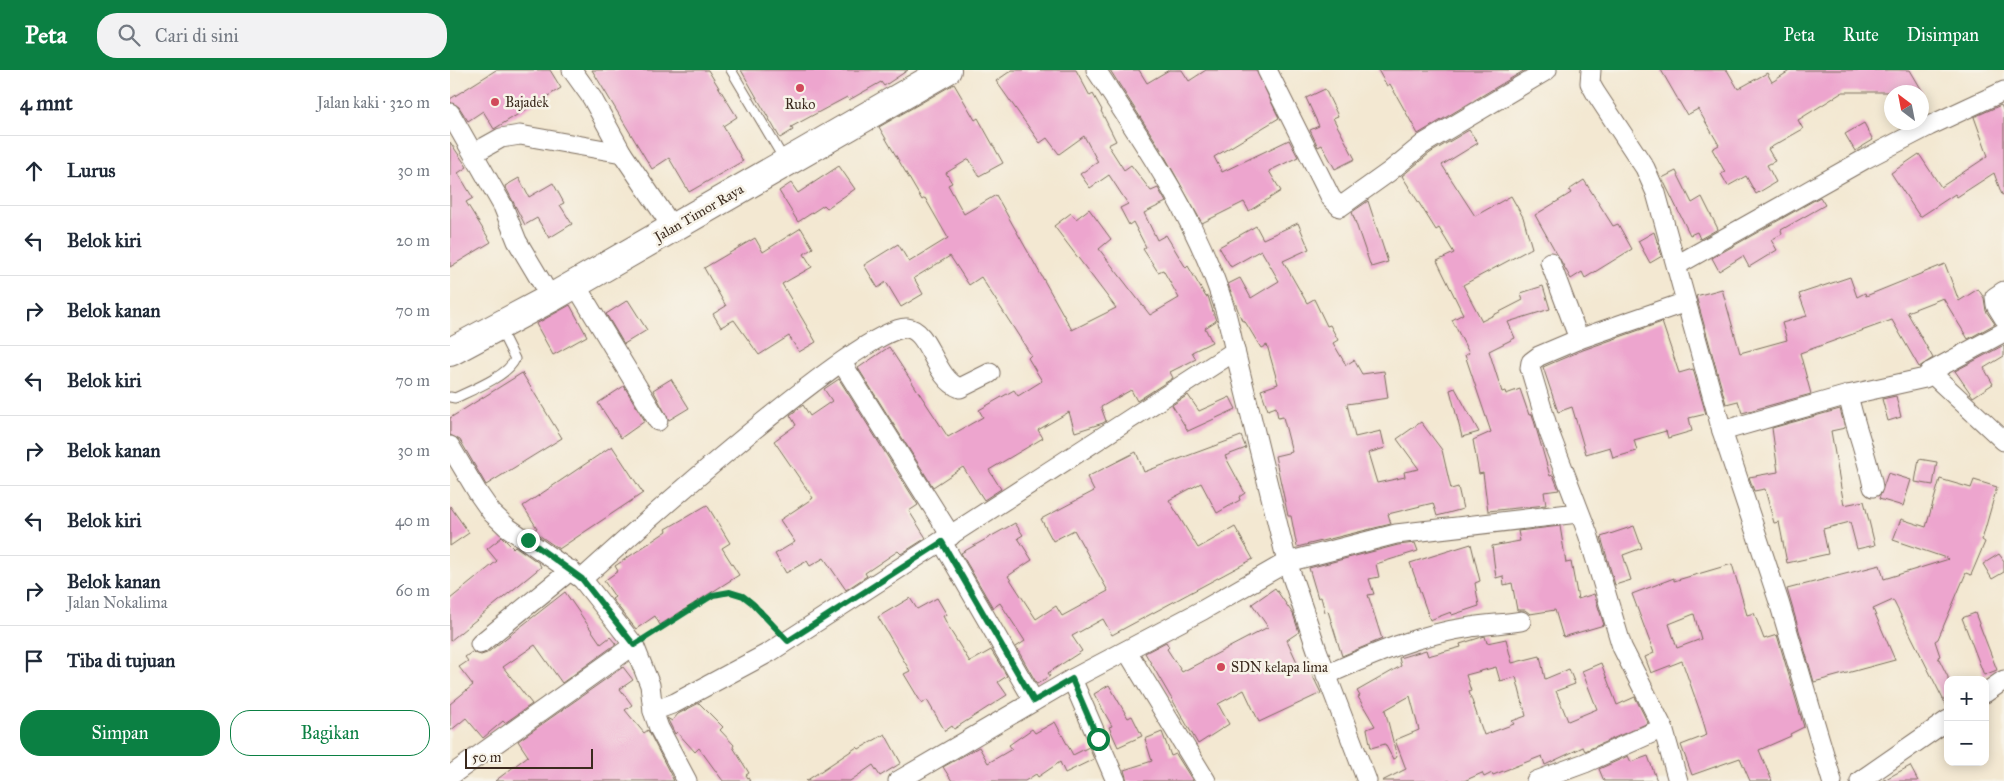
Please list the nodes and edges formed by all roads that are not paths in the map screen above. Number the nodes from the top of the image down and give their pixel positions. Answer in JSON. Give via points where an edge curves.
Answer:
{"nodes":[{"id":1,"x":572,"y":70,"type":"edge"},
{"id":2,"x":731,"y":70,"type":"edge"},
{"id":3,"x":947,"y":70,"type":"edge"},
{"id":4,"x":1096,"y":70,"type":"edge"},
{"id":5,"x":1267,"y":70,"type":"edge"},
{"id":6,"x":1546,"y":70,"type":"edge"},
{"id":7,"x":1591,"y":70,"type":"edge"},
{"id":8,"x":915,"y":78,"type":"edge"},
{"id":9,"x":2004,"y":91,"type":"edge"},
{"id":10,"x":450,"y":113,"type":"edge"},
{"id":11,"x":474,"y":153,"type":"junction"},
{"id":12,"x":622,"y":153,"type":"junction"},
{"id":13,"x":786,"y":163,"type":"junction"},
{"id":14,"x":673,"y":228,"type":"junction"},
{"id":15,"x":1550,"y":262,"type":"dead end"},
{"id":16,"x":1677,"y":265,"type":"junction"},
{"id":17,"x":575,"y":284,"type":"junction"},
{"id":18,"x":2004,"y":291,"type":"edge"},
{"id":19,"x":551,"y":298,"type":"junction"},
{"id":20,"x":1686,"y":302,"type":"junction"},
{"id":21,"x":2004,"y":318,"type":"edge"},
{"id":22,"x":499,"y":327,"type":"junction"},
{"id":23,"x":2004,"y":332,"type":"edge"},
{"id":24,"x":1578,"y":339,"type":"junction"},
{"id":25,"x":452,"y":347,"type":"edge"},
{"id":26,"x":1235,"y":350,"type":"junction"},
{"id":27,"x":842,"y":362,"type":"junction"},
{"id":28,"x":1930,"y":372,"type":"junction"},
{"id":29,"x":990,"y":373,"type":"dead end"},
{"id":30,"x":1848,"y":396,"type":"junction"},
{"id":31,"x":450,"y":397,"type":"edge"},
{"id":32,"x":658,"y":421,"type":"dead end"},
{"id":33,"x":1722,"y":431,"type":"junction"},
{"id":34,"x":2004,"y":441,"type":"edge"},
{"id":35,"x":450,"y":446,"type":"edge"},
{"id":36,"x":1872,"y":487,"type":"dead end"},
{"id":37,"x":1578,"y":513,"type":"junction"},
{"id":38,"x":946,"y":539,"type":"junction"},
{"id":39,"x":1287,"y":562,"type":"junction"},
{"id":40,"x":576,"y":575,"type":"junction"},
{"id":41,"x":1521,"y":622,"type":"dead end"},
{"id":42,"x":480,"y":644,"type":"dead end"},
{"id":43,"x":634,"y":645,"type":"junction"},
{"id":44,"x":1127,"y":651,"type":"junction"},
{"id":45,"x":1326,"y":675,"type":"junction"},
{"id":46,"x":1072,"y":679,"type":"junction"},
{"id":47,"x":2004,"y":680,"type":"edge"},
{"id":48,"x":1989,"y":690,"type":"edge"},
{"id":49,"x":1034,"y":701,"type":"junction"},
{"id":50,"x":652,"y":711,"type":"junction"},
{"id":51,"x":1947,"y":721,"type":"edge"},
{"id":52,"x":1663,"y":728,"type":"junction"},
{"id":53,"x":450,"y":776,"type":"edge"},
{"id":54,"x":688,"y":781,"type":"edge"},
{"id":55,"x":898,"y":781,"type":"edge"},
{"id":56,"x":1116,"y":781,"type":"edge"},
{"id":57,"x":1206,"y":781,"type":"edge"},
{"id":58,"x":1367,"y":781,"type":"edge"},
{"id":59,"x":1536,"y":781,"type":"edge"},
{"id":60,"x":1678,"y":781,"type":"edge"},
{"id":61,"x":1832,"y":781,"type":"edge"},
{"id":62,"x":1860,"y":781,"type":"edge"}],
"edges":[{"from":1,"to":12,"type":"street","via":[[592,98]]},
{"from":2,"to":13,"type":"lane"},
{"from":3,"to":8,"type":"highway","name":"Jalan Timor Raya"},
{"from":4,"to":26,"type":"street","via":[[1149,150],[1193,232],[1223,302]]},
{"from":5,"to":6,"type":"street","via":[[1331,198],[1340,208],[1423,144]]},
{"from":7,"to":16,"type":"street","via":[[1590,83],[1645,168],[1656,193]]},
{"from":8,"to":13,"type":"highway","name":"Jalan Timor Raya"},
{"from":9,"to":16,"type":"street","via":[[1865,159]]},
{"from":10,"to":11,"type":"street"},
{"from":11,"to":12,"type":"street","via":[[501,138],[520,135]]},
{"from":11,"to":19,"type":"street","via":[[503,206],[517,241]]},
{"from":12,"to":14,"type":"street"},
{"from":13,"to":14,"type":"highway","name":"Jalan Timor Raya"},
{"from":14,"to":17,"type":"highway","name":"Jalan Timor Raya"},
{"from":15,"to":24,"type":"street"},
{"from":16,"to":20,"type":"street"},
{"from":17,"to":19,"type":"highway","name":"Jalan Timor Raya"},
{"from":17,"to":32,"type":"street"},
{"from":18,"to":21,"type":"street","via":[[1994,297]]},
{"from":19,"to":22,"type":"highway","name":"Jalan Timor Raya"},
{"from":20,"to":24,"type":"street"},
{"from":20,"to":33,"type":"street"},
{"from":22,"to":25,"type":"highway","name":"Jalan Timor Raya"},
{"from":22,"to":31,"type":"lane","via":[[515,359],[512,366],[487,382],[455,398]]},
{"from":23,"to":28,"type":"street"},
{"from":24,"to":37,"type":"street","via":[[1539,356],[1531,362],[1530,368],[1548,432]]},
{"from":26,"to":38,"type":"street"},
{"from":26,"to":39,"type":"street"},
{"from":27,"to":29,"type":"street","via":[[897,328],[906,328],[913,329],[920,336],[951,384],[960,388]]},
{"from":27,"to":38,"type":"street"},
{"from":27,"to":40,"type":"street","via":[[777,410]]},
{"from":28,"to":30,"type":"street","via":[[1925,378]]},
{"from":28,"to":34,"type":"street"},
{"from":30,"to":33,"type":"street"},
{"from":30,"to":36,"type":"street","via":[[1856,432],[1866,453]]},
{"from":33,"to":61,"type":"street","via":[[1779,602]]},
{"from":35,"to":40,"type":"street","via":[[492,512],[507,527]]},
{"from":37,"to":39,"type":"street","via":[[1396,534]]},
{"from":37,"to":52,"type":"street","via":[[1622,647]]},
{"from":38,"to":49,"type":"street"},
{"from":38,"to":50,"type":"street","via":[[788,641],[675,703]]},
{"from":39,"to":44,"type":"street"},
{"from":39,"to":45,"type":"street"},
{"from":40,"to":42,"type":"street"},
{"from":40,"to":43,"type":"street"},
{"from":41,"to":45,"type":"street","via":[[1471,627],[1423,637]]},
{"from":43,"to":50,"type":"street","via":[[650,685]]},
{"from":43,"to":53,"type":"street"},
{"from":44,"to":46,"type":"street"},
{"from":44,"to":57,"type":"street"},
{"from":45,"to":58,"type":"street"},
{"from":46,"to":49,"type":"street"},
{"from":46,"to":56,"type":"street"},
{"from":47,"to":48,"type":"street"},
{"from":49,"to":55,"type":"street"},
{"from":50,"to":54,"type":"street"},
{"from":51,"to":62,"type":"street"},
{"from":52,"to":59,"type":"street"},
{"from":52,"to":60,"type":"street"}]}
